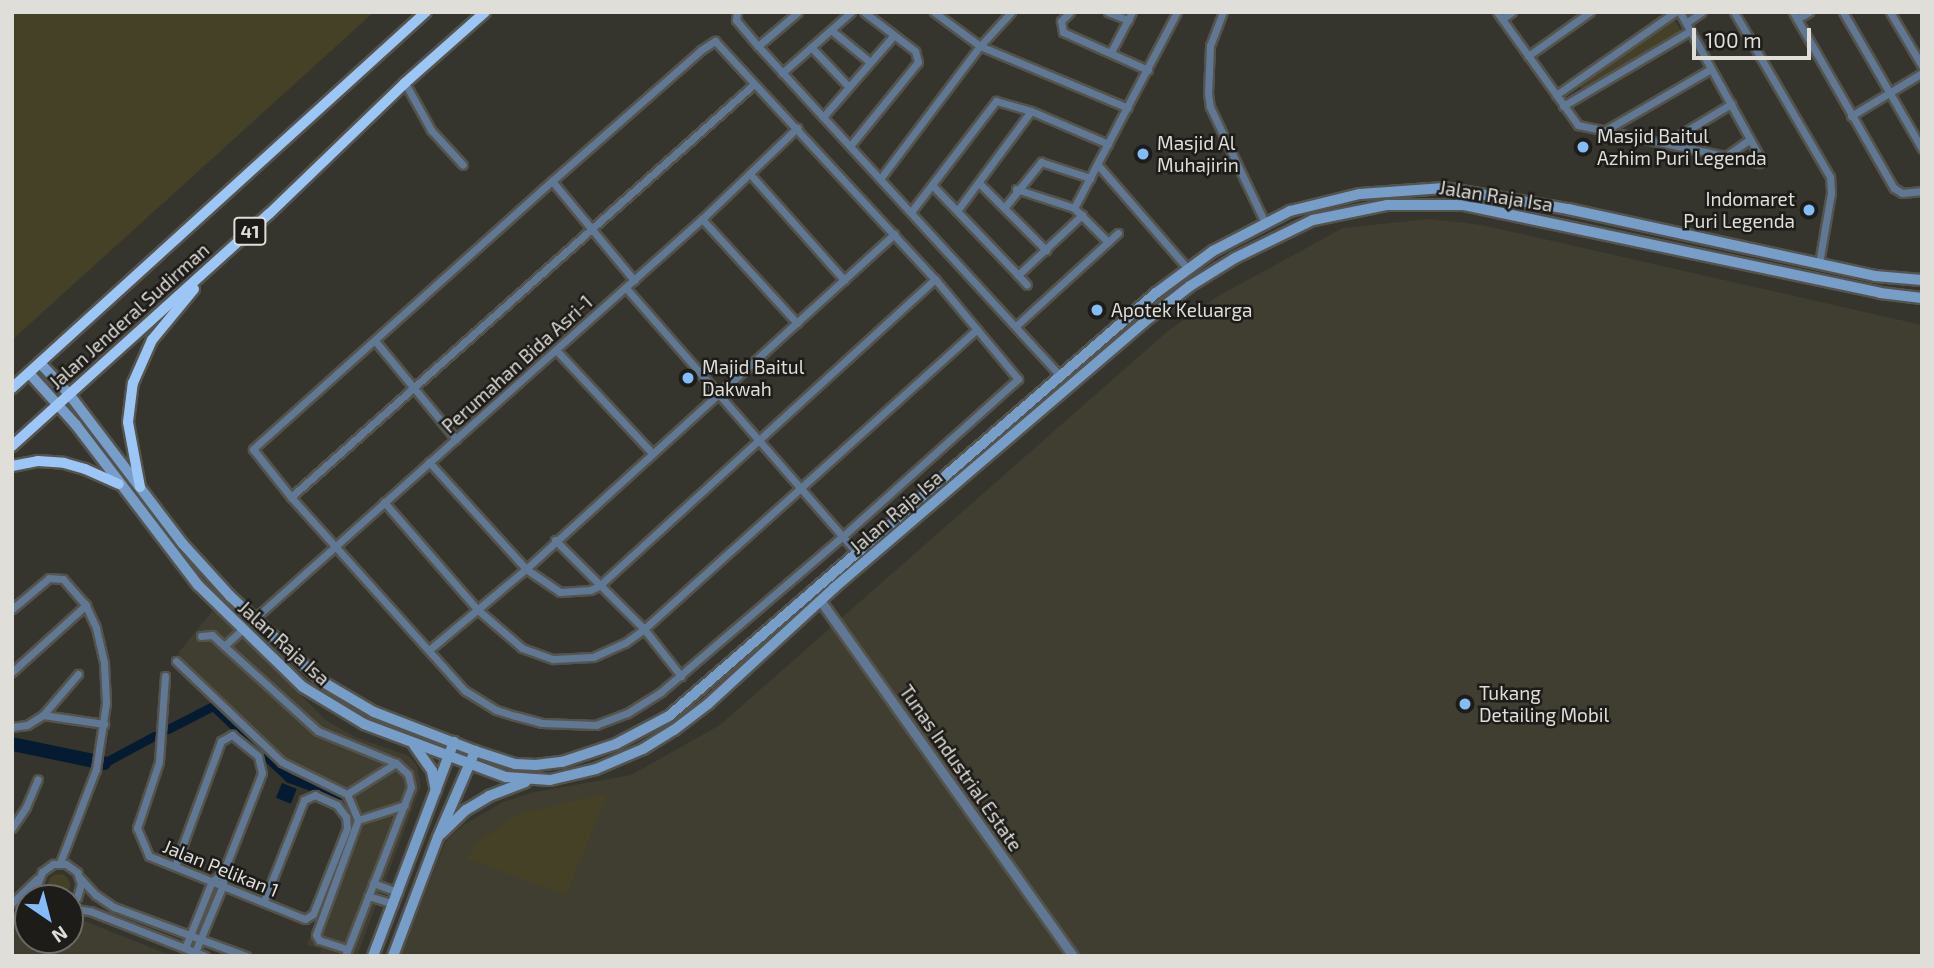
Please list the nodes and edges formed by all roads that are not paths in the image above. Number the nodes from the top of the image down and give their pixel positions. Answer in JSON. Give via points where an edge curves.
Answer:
{"nodes":[{"id":1,"x":426,"y":12,"type":"edge"},
{"id":2,"x":485,"y":12,"type":"edge"},
{"id":3,"x":737,"y":12,"type":"edge"},
{"id":4,"x":798,"y":12,"type":"edge"},
{"id":5,"x":851,"y":12,"type":"edge"},
{"id":6,"x":864,"y":12,"type":"edge"},
{"id":7,"x":934,"y":12,"type":"edge"},
{"id":8,"x":1011,"y":12,"type":"edge"},
{"id":9,"x":1070,"y":12,"type":"edge"},
{"id":10,"x":1108,"y":12,"type":"edge"},
{"id":11,"x":1132,"y":12,"type":"edge"},
{"id":12,"x":1177,"y":12,"type":"edge"},
{"id":13,"x":1223,"y":12,"type":"edge"},
{"id":14,"x":1512,"y":12,"type":"edge"},
{"id":15,"x":1590,"y":12,"type":"edge"},
{"id":16,"x":1702,"y":12,"type":"edge"},
{"id":17,"x":1734,"y":12,"type":"edge"},
{"id":18,"x":1809,"y":12,"type":"edge"},
{"id":19,"x":1843,"y":12,"type":"edge"},
{"id":20,"x":1890,"y":12,"type":"edge"},
{"id":21,"x":1682,"y":15,"type":"edge"},
{"id":22,"x":1499,"y":16,"type":"edge"},
{"id":23,"x":1795,"y":16,"type":"edge"},
{"id":24,"x":1128,"y":20,"type":"junction"},
{"id":25,"x":831,"y":30,"type":"junction"},
{"id":26,"x":1690,"y":31,"type":"junction"},
{"id":27,"x":894,"y":34,"type":"junction"},
{"id":28,"x":980,"y":46,"type":"junction"},
{"id":29,"x":758,"y":47,"type":"junction"},
{"id":30,"x":811,"y":47,"type":"junction"},
{"id":31,"x":1111,"y":52,"type":"junction"},
{"id":32,"x":1528,"y":56,"type":"junction"},
{"id":33,"x":870,"y":62,"type":"junction"},
{"id":34,"x":1922,"y":66,"type":"edge"},
{"id":35,"x":1148,"y":69,"type":"junction"},
{"id":36,"x":1711,"y":69,"type":"junction"},
{"id":37,"x":782,"y":73,"type":"junction"},
{"id":38,"x":1922,"y":73,"type":"edge"},
{"id":39,"x":405,"y":83,"type":"junction"},
{"id":40,"x":754,"y":84,"type":"junction"},
{"id":41,"x":849,"y":87,"type":"junction"},
{"id":42,"x":1889,"y":93,"type":"junction"},
{"id":43,"x":1556,"y":95,"type":"junction"},
{"id":44,"x":1731,"y":104,"type":"junction"},
{"id":45,"x":1563,"y":106,"type":"junction"},
{"id":46,"x":1128,"y":108,"type":"junction"},
{"id":47,"x":1031,"y":111,"type":"junction"},
{"id":48,"x":1851,"y":116,"type":"junction"},
{"id":49,"x":823,"y":117,"type":"junction"},
{"id":50,"x":797,"y":128,"type":"junction"},
{"id":51,"x":1605,"y":131,"type":"junction"},
{"id":52,"x":1750,"y":139,"type":"junction"},
{"id":53,"x":1667,"y":142,"type":"junction"},
{"id":54,"x":1108,"y":144,"type":"junction"},
{"id":55,"x":850,"y":146,"type":"junction"},
{"id":56,"x":1922,"y":149,"type":"edge"},
{"id":57,"x":1726,"y":156,"type":"junction"},
{"id":58,"x":463,"y":165,"type":"dead end"},
{"id":59,"x":1098,"y":165,"type":"junction"},
{"id":60,"x":750,"y":174,"type":"junction"},
{"id":61,"x":1090,"y":178,"type":"junction"},
{"id":62,"x":880,"y":179,"type":"junction"},
{"id":63,"x":552,"y":181,"type":"junction"},
{"id":64,"x":979,"y":183,"type":"junction"},
{"id":65,"x":933,"y":186,"type":"junction"},
{"id":66,"x":1016,"y":189,"type":"junction"},
{"id":67,"x":1922,"y":191,"type":"edge"},
{"id":68,"x":1360,"y":194,"type":"junction"},
{"id":69,"x":1004,"y":207,"type":"junction"},
{"id":70,"x":1074,"y":208,"type":"junction"},
{"id":71,"x":1362,"y":209,"type":"junction"},
{"id":72,"x":957,"y":211,"type":"junction"},
{"id":73,"x":911,"y":212,"type":"junction"},
{"id":74,"x":1082,"y":215,"type":"junction"},
{"id":75,"x":702,"y":219,"type":"junction"},
{"id":76,"x":1265,"y":223,"type":"junction"},
{"id":77,"x":594,"y":228,"type":"junction"},
{"id":78,"x":1118,"y":233,"type":"dead end"},
{"id":79,"x":894,"y":234,"type":"junction"},
{"id":80,"x":1108,"y":242,"type":"junction"},
{"id":81,"x":1046,"y":250,"type":"junction"},
{"id":82,"x":218,"y":260,"type":"junction"},
{"id":83,"x":1819,"y":263,"type":"junction"},
{"id":84,"x":1188,"y":269,"type":"junction"},
{"id":85,"x":1017,"y":275,"type":"junction"},
{"id":86,"x":844,"y":279,"type":"junction"},
{"id":87,"x":935,"y":279,"type":"junction"},
{"id":88,"x":634,"y":280,"type":"junction"},
{"id":89,"x":1922,"y":281,"type":"edge"},
{"id":90,"x":1027,"y":285,"type":"dead end"},
{"id":91,"x":626,"y":288,"type":"junction"},
{"id":92,"x":1922,"y":298,"type":"edge"},
{"id":93,"x":797,"y":323,"type":"junction"},
{"id":94,"x":1016,"y":326,"type":"junction"},
{"id":95,"x":977,"y":329,"type":"junction"},
{"id":96,"x":376,"y":342,"type":"junction"},
{"id":97,"x":556,"y":350,"type":"junction"},
{"id":98,"x":40,"y":363,"type":"junction"},
{"id":99,"x":29,"y":373,"type":"junction"},
{"id":100,"x":1060,"y":376,"type":"junction"},
{"id":101,"x":12,"y":388,"type":"edge"},
{"id":102,"x":414,"y":390,"type":"junction"},
{"id":103,"x":69,"y":394,"type":"junction"},
{"id":104,"x":719,"y":394,"type":"junction"},
{"id":105,"x":57,"y":405,"type":"junction"},
{"id":106,"x":456,"y":439,"type":"junction"},
{"id":107,"x":760,"y":440,"type":"junction"},
{"id":108,"x":12,"y":446,"type":"edge"},
{"id":109,"x":651,"y":453,"type":"junction"},
{"id":110,"x":429,"y":462,"type":"junction"},
{"id":111,"x":12,"y":466,"type":"edge"},
{"id":112,"x":119,"y":484,"type":"junction"},
{"id":113,"x":140,"y":487,"type":"junction"},
{"id":114,"x":799,"y":487,"type":"junction"},
{"id":115,"x":291,"y":497,"type":"junction"},
{"id":116,"x":384,"y":502,"type":"junction"},
{"id":117,"x":844,"y":535,"type":"junction"},
{"id":118,"x":555,"y":540,"type":"junction"},
{"id":119,"x":335,"y":546,"type":"junction"},
{"id":120,"x":856,"y":552,"type":"junction"},
{"id":121,"x":526,"y":569,"type":"junction"},
{"id":122,"x":599,"y":586,"type":"junction"},
{"id":123,"x":812,"y":591,"type":"junction"},
{"id":124,"x":820,"y":600,"type":"junction"},
{"id":125,"x":86,"y":606,"type":"junction"},
{"id":126,"x":12,"y":609,"type":"edge"},
{"id":127,"x":478,"y":610,"type":"junction"},
{"id":128,"x":254,"y":619,"type":"junction"},
{"id":129,"x":644,"y":629,"type":"junction"},
{"id":130,"x":242,"y":630,"type":"junction"},
{"id":131,"x":201,"y":636,"type":"dead end"},
{"id":132,"x":225,"y":646,"type":"junction"},
{"id":133,"x":429,"y":650,"type":"junction"},
{"id":134,"x":176,"y":661,"type":"dead end"},
{"id":135,"x":12,"y":672,"type":"edge"},
{"id":136,"x":78,"y":674,"type":"dead end"},
{"id":137,"x":165,"y":676,"type":"dead end"},
{"id":138,"x":681,"y":677,"type":"junction"},
{"id":139,"x":43,"y":715,"type":"junction"},
{"id":140,"x":104,"y":724,"type":"junction"},
{"id":141,"x":12,"y":727,"type":"edge"},
{"id":142,"x":411,"y":742,"type":"junction"},
{"id":143,"x":454,"y":742,"type":"junction"},
{"id":144,"x":475,"y":751,"type":"junction"},
{"id":145,"x":449,"y":757,"type":"junction"},
{"id":146,"x":396,"y":762,"type":"junction"},
{"id":147,"x":469,"y":764,"type":"junction"},
{"id":148,"x":38,"y":779,"type":"dead end"},
{"id":149,"x":532,"y":781,"type":"junction"},
{"id":150,"x":436,"y":791,"type":"junction"},
{"id":151,"x":347,"y":794,"type":"junction"},
{"id":152,"x":405,"y":805,"type":"junction"},
{"id":153,"x":12,"y":811,"type":"edge"},
{"id":154,"x":19,"y":819,"type":"junction"},
{"id":155,"x":358,"y":820,"type":"junction"},
{"id":156,"x":12,"y":828,"type":"edge"},
{"id":157,"x":438,"y":837,"type":"junction"},
{"id":158,"x":60,"y":863,"type":"junction"},
{"id":159,"x":175,"y":866,"type":"junction"},
{"id":160,"x":223,"y":873,"type":"junction"},
{"id":161,"x":38,"y":878,"type":"junction"},
{"id":162,"x":80,"y":878,"type":"junction"},
{"id":163,"x":212,"y":881,"type":"junction"},
{"id":164,"x":373,"y":883,"type":"junction"},
{"id":165,"x":37,"y":884,"type":"edge"},
{"id":166,"x":80,"y":884,"type":"edge"},
{"id":167,"x":223,"y":885,"type":"junction"},
{"id":168,"x":398,"y":892,"type":"junction"},
{"id":169,"x":368,"y":896,"type":"junction"},
{"id":170,"x":264,"y":901,"type":"junction"},
{"id":171,"x":12,"y":903,"type":"edge"},
{"id":172,"x":394,"y":904,"type":"junction"},
{"id":173,"x":84,"y":910,"type":"edge"},
{"id":174,"x":191,"y":936,"type":"junction"},
{"id":175,"x":200,"y":940,"type":"junction"},
{"id":176,"x":185,"y":948,"type":"junction"},
{"id":177,"x":195,"y":952,"type":"junction"},
{"id":178,"x":346,"y":952,"type":"edge"},
{"id":179,"x":241,"y":955,"type":"edge"},
{"id":180,"x":205,"y":956,"type":"edge"},
{"id":181,"x":373,"y":956,"type":"edge"},
{"id":182,"x":394,"y":956,"type":"edge"},
{"id":183,"x":1073,"y":956,"type":"edge"}],
"edges":[{"from":1,"to":98,"type":"highway","name":"Jalan Jenderal Sudirman","number":"41"},
{"from":2,"to":39,"type":"highway","name":"Jalan Jenderal Sudirman","number":"41"},
{"from":3,"to":29,"type":"street","via":[[736,20]]},
{"from":4,"to":29,"type":"street"},
{"from":5,"to":25,"type":"street"},
{"from":6,"to":27,"type":"street"},
{"from":7,"to":28,"type":"street"},
{"from":8,"to":28,"type":"street"},
{"from":9,"to":31,"type":"street","via":[[1061,22],[1063,32]]},
{"from":10,"to":24,"type":"street"},
{"from":11,"to":24,"type":"street"},
{"from":12,"to":35,"type":"street"},
{"from":13,"to":76,"type":"street","via":[[1210,46],[1210,107]]},
{"from":14,"to":22,"type":"street"},
{"from":15,"to":32,"type":"street"},
{"from":16,"to":21,"type":"street"},
{"from":17,"to":83,"type":"street","via":[[1830,177]]},
{"from":18,"to":23,"type":"street"},
{"from":19,"to":42,"type":"street"},
{"from":20,"to":34,"type":"street"},
{"from":21,"to":26,"type":"street"},
{"from":21,"to":43,"type":"street"},
{"from":22,"to":32,"type":"street"},
{"from":23,"to":48,"type":"street"},
{"from":24,"to":31,"type":"street"},
{"from":25,"to":30,"type":"street"},
{"from":25,"to":33,"type":"street"},
{"from":26,"to":36,"type":"street"},
{"from":26,"to":45,"type":"street"},
{"from":27,"to":33,"type":"street"},
{"from":27,"to":55,"type":"street","via":[[915,51],[918,62]]},
{"from":28,"to":46,"type":"street"},
{"from":28,"to":62,"type":"street"},
{"from":29,"to":37,"type":"street"},
{"from":30,"to":37,"type":"street"},
{"from":30,"to":41,"type":"street"},
{"from":31,"to":35,"type":"street"},
{"from":32,"to":43,"type":"street"},
{"from":33,"to":41,"type":"street"},
{"from":35,"to":46,"type":"street"},
{"from":36,"to":44,"type":"street"},
{"from":36,"to":51,"type":"street"},
{"from":37,"to":49,"type":"street"},
{"from":38,"to":42,"type":"street"},
{"from":39,"to":58,"type":"street","via":[[431,130]]},
{"from":39,"to":82,"type":"highway","name":"Jalan Jenderal Sudirman","number":"41"},
{"from":40,"to":50,"type":"street"},
{"from":40,"to":63,"type":"street","via":[[718,42],[709,44]]},
{"from":40,"to":77,"type":"street"},
{"from":41,"to":49,"type":"street"},
{"from":42,"to":48,"type":"street"},
{"from":42,"to":56,"type":"street"},
{"from":43,"to":45,"type":"street"},
{"from":44,"to":52,"type":"street"},
{"from":44,"to":53,"type":"street"},
{"from":45,"to":51,"type":"street","via":[[1578,125]]},
{"from":46,"to":54,"type":"street"},
{"from":47,"to":54,"type":"street"},
{"from":47,"to":64,"type":"street"},
{"from":47,"to":65,"type":"street","via":[[995,102]]},
{"from":48,"to":67,"type":"street","via":[[1894,188]]},
{"from":49,"to":55,"type":"street"},
{"from":50,"to":60,"type":"street","name":"Perumahan Bida Asri-1"},
{"from":50,"to":79,"type":"street"},
{"from":51,"to":53,"type":"street"},
{"from":52,"to":57,"type":"street"},
{"from":52,"to":57,"type":"street","via":[[1760,162]]},
{"from":53,"to":57,"type":"street"},
{"from":54,"to":59,"type":"street"},
{"from":55,"to":62,"type":"street"},
{"from":59,"to":61,"type":"street"},
{"from":59,"to":84,"type":"street"},
{"from":60,"to":75,"type":"street","name":"Perumahan Bida Asri-1"},
{"from":60,"to":86,"type":"street"},
{"from":61,"to":66,"type":"street","via":[[1043,162]]},
{"from":61,"to":70,"type":"street"},
{"from":62,"to":73,"type":"street"},
{"from":63,"to":77,"type":"street"},
{"from":63,"to":96,"type":"street"},
{"from":64,"to":69,"type":"street"},
{"from":64,"to":72,"type":"street"},
{"from":65,"to":72,"type":"street"},
{"from":65,"to":73,"type":"street"},
{"from":66,"to":69,"type":"street"},
{"from":66,"to":70,"type":"street"},
{"from":68,"to":71,"type":"main road"},
{"from":68,"to":76,"type":"main road","name":"Jalan Raja Isa","via":[[1309,205]]},
{"from":68,"to":83,"type":"main road","name":"Jalan Raja Isa","via":[[1444,188],[1569,209]]},
{"from":69,"to":81,"type":"street"},
{"from":70,"to":74,"type":"street"},
{"from":71,"to":92,"type":"main road","name":"Jalan Raja Isa","via":[[1423,203],[1489,208],[1880,293]]},
{"from":71,"to":124,"type":"main road","name":"Jalan Raja Isa","via":[[1313,220],[1275,237],[1190,286]]},
{"from":72,"to":85,"type":"street"},
{"from":73,"to":94,"type":"street"},
{"from":74,"to":80,"type":"street"},
{"from":74,"to":81,"type":"street"},
{"from":75,"to":88,"type":"street","name":"Perumahan Bida Asri-1"},
{"from":75,"to":93,"type":"street"},
{"from":76,"to":84,"type":"main road","name":"Jalan Raja Isa"},
{"from":77,"to":88,"type":"street"},
{"from":77,"to":102,"type":"street"},
{"from":78,"to":80,"type":"street"},
{"from":79,"to":86,"type":"street"},
{"from":79,"to":87,"type":"street"},
{"from":80,"to":94,"type":"street"},
{"from":81,"to":85,"type":"street"},
{"from":82,"to":103,"type":"highway","name":"Jalan Jenderal Sudirman","number":"41"},
{"from":82,"to":113,"type":"highway","via":[[152,340],[136,372],[128,422]]},
{"from":83,"to":89,"type":"main road","name":"Jalan Raja Isa"},
{"from":84,"to":100,"type":"main road","name":"Jalan Raja Isa"},
{"from":85,"to":90,"type":"street"},
{"from":86,"to":93,"type":"street"},
{"from":87,"to":95,"type":"street"},
{"from":87,"to":107,"type":"street"},
{"from":88,"to":91,"type":"street","name":"Perumahan Bida Asri-1"},
{"from":91,"to":97,"type":"street","name":"Perumahan Bida Asri-1"},
{"from":91,"to":104,"type":"street"},
{"from":93,"to":104,"type":"street"},
{"from":94,"to":100,"type":"street"},
{"from":95,"to":114,"type":"street"},
{"from":95,"to":117,"type":"street","via":[[1016,372],[1017,381]]},
{"from":96,"to":102,"type":"street"},
{"from":96,"to":115,"type":"street","via":[[253,449]]},
{"from":97,"to":106,"type":"street","name":"Perumahan Bida Asri-1"},
{"from":97,"to":109,"type":"street"},
{"from":98,"to":99,"type":"highway","name":"Jalan Jenderal Sudirman","number":"41"},
{"from":98,"to":103,"type":"main road","name":"Jalan Raja Isa"},
{"from":99,"to":101,"type":"highway","name":"Jalan Jenderal Sudirman","number":"41"},
{"from":99,"to":105,"type":"main road","name":"Jalan Raja Isa"},
{"from":100,"to":120,"type":"main road","name":"Jalan Raja Isa"},
{"from":102,"to":106,"type":"street"},
{"from":102,"to":115,"type":"street"},
{"from":103,"to":105,"type":"highway","name":"Jalan Jenderal Sudirman","number":"41"},
{"from":103,"to":113,"type":"main road","name":"Jalan Raja Isa"},
{"from":104,"to":107,"type":"street"},
{"from":104,"to":109,"type":"street"},
{"from":105,"to":108,"type":"highway","name":"Jalan Jenderal Sudirman","number":"41"},
{"from":105,"to":112,"type":"main road","name":"Jalan Raja Isa"},
{"from":106,"to":110,"type":"street","name":"Perumahan Bida Asri-1"},
{"from":107,"to":114,"type":"street"},
{"from":107,"to":122,"type":"street"},
{"from":109,"to":118,"type":"street"},
{"from":110,"to":116,"type":"street","name":"Perumahan Bida Asri-1"},
{"from":110,"to":121,"type":"street"},
{"from":111,"to":112,"type":"highway","via":[[64,463]]},
{"from":112,"to":130,"type":"main road","name":"Jalan Raja Isa","via":[[171,554]]},
{"from":113,"to":128,"type":"main road","name":"Jalan Raja Isa","via":[[183,544]]},
{"from":114,"to":117,"type":"street"},
{"from":114,"to":129,"type":"street"},
{"from":115,"to":119,"type":"street"},
{"from":116,"to":119,"type":"street","name":"Perumahan Bida Asri-1"},
{"from":116,"to":127,"type":"street"},
{"from":117,"to":120,"type":"street"},
{"from":117,"to":138,"type":"street"},
{"from":118,"to":121,"type":"street"},
{"from":118,"to":122,"type":"street"},
{"from":119,"to":128,"type":"street","name":"Perumahan Bida Asri-1"},
{"from":119,"to":133,"type":"street"},
{"from":120,"to":123,"type":"main road","name":"Jalan Raja Isa"},
{"from":121,"to":122,"type":"street","via":[[560,592]]},
{"from":121,"to":127,"type":"street"},
{"from":122,"to":129,"type":"street"},
{"from":123,"to":124,"type":"main road"},
{"from":123,"to":144,"type":"main road","name":"Jalan Raja Isa","via":[[692,697],[635,736],[588,754],[536,765],[515,764]]},
{"from":124,"to":149,"type":"main road","name":"Jalan Raja Isa","via":[[708,704],[667,734],[596,769]]},
{"from":124,"to":183,"type":"street","name":"Tunas Industrial Estate"},
{"from":125,"to":126,"type":"street","via":[[74,588],[57,577],[42,583]]},
{"from":125,"to":135,"type":"street"},
{"from":125,"to":140,"type":"street","via":[[104,663]]},
{"from":127,"to":129,"type":"street","via":[[522,648],[553,659],[593,657]]},
{"from":127,"to":133,"type":"street"},
{"from":128,"to":143,"type":"main road","name":"Jalan Raja Isa","via":[[342,695]]},
{"from":129,"to":138,"type":"street"},
{"from":130,"to":132,"type":"street"},
{"from":130,"to":142,"type":"main road","name":"Jalan Raja Isa","via":[[321,701],[363,724]]},
{"from":131,"to":132,"type":"street","via":[[210,634]]},
{"from":132,"to":146,"type":"street","via":[[318,731]]},
{"from":133,"to":138,"type":"street","via":[[466,691],[486,705],[551,724],[596,725],[612,720]]},
{"from":134,"to":151,"type":"street","via":[[282,761]]},
{"from":136,"to":139,"type":"street"},
{"from":137,"to":159,"type":"street","name":"Jalan Pelikan 1","via":[[159,762],[137,828],[149,856]]},
{"from":139,"to":140,"type":"street"},
{"from":139,"to":141,"type":"street","via":[[27,725]]},
{"from":140,"to":158,"type":"street","via":[[96,769]]},
{"from":142,"to":145,"type":"main road","name":"Jalan Raja Isa"},
{"from":142,"to":150,"type":"main road","via":[[432,771]]},
{"from":143,"to":144,"type":"main road","name":"Jalan Raja Isa"},
{"from":143,"to":145,"type":"main road"},
{"from":144,"to":147,"type":"main road"},
{"from":145,"to":147,"type":"main road","name":"Jalan Raja Isa"},
{"from":145,"to":150,"type":"main road"},
{"from":146,"to":151,"type":"street"},
{"from":146,"to":152,"type":"street","via":[[411,780]]},
{"from":147,"to":149,"type":"main road","name":"Jalan Raja Isa"},
{"from":147,"to":157,"type":"main road"},
{"from":148,"to":154,"type":"street"},
{"from":149,"to":157,"type":"main road","via":[[489,796]]},
{"from":150,"to":168,"type":"main road"},
{"from":151,"to":155,"type":"street"},
{"from":152,"to":155,"type":"street"},
{"from":152,"to":164,"type":"street"},
{"from":153,"to":154,"type":"street"},
{"from":154,"to":156,"type":"street"},
{"from":155,"to":178,"type":"street","via":[[316,935]]},
{"from":157,"to":182,"type":"main road"},
{"from":158,"to":161,"type":"street","via":[[47,867]]},
{"from":158,"to":162,"type":"street","via":[[72,867]]},
{"from":159,"to":160,"type":"street","via":[[222,741],[232,735],[258,756],[262,773]]},
{"from":159,"to":163,"type":"street","name":"Jalan Pelikan 1"},
{"from":160,"to":163,"type":"street"},
{"from":160,"to":167,"type":"street"},
{"from":161,"to":165,"type":"street"},
{"from":161,"to":171,"type":"street"},
{"from":162,"to":166,"type":"street"},
{"from":162,"to":174,"type":"street","via":[[114,907]]},
{"from":163,"to":167,"type":"street","name":"Jalan Pelikan 1"},
{"from":163,"to":174,"type":"street"},
{"from":164,"to":168,"type":"street"},
{"from":164,"to":169,"type":"street"},
{"from":167,"to":170,"type":"street","name":"Jalan Pelikan 1"},
{"from":167,"to":175,"type":"street"},
{"from":168,"to":172,"type":"main road"},
{"from":169,"to":172,"type":"street"},
{"from":169,"to":178,"type":"street"},
{"from":170,"to":170,"type":"street","name":"Jalan Pelikan 1","via":[[303,802],[311,795],[337,805],[347,828],[313,914],[300,918]]},
{"from":172,"to":181,"type":"main road"},
{"from":173,"to":176,"type":"street"},
{"from":174,"to":175,"type":"street"},
{"from":174,"to":176,"type":"street"},
{"from":175,"to":177,"type":"street"},
{"from":175,"to":179,"type":"street"},
{"from":176,"to":177,"type":"street"},
{"from":177,"to":180,"type":"street"}]}
